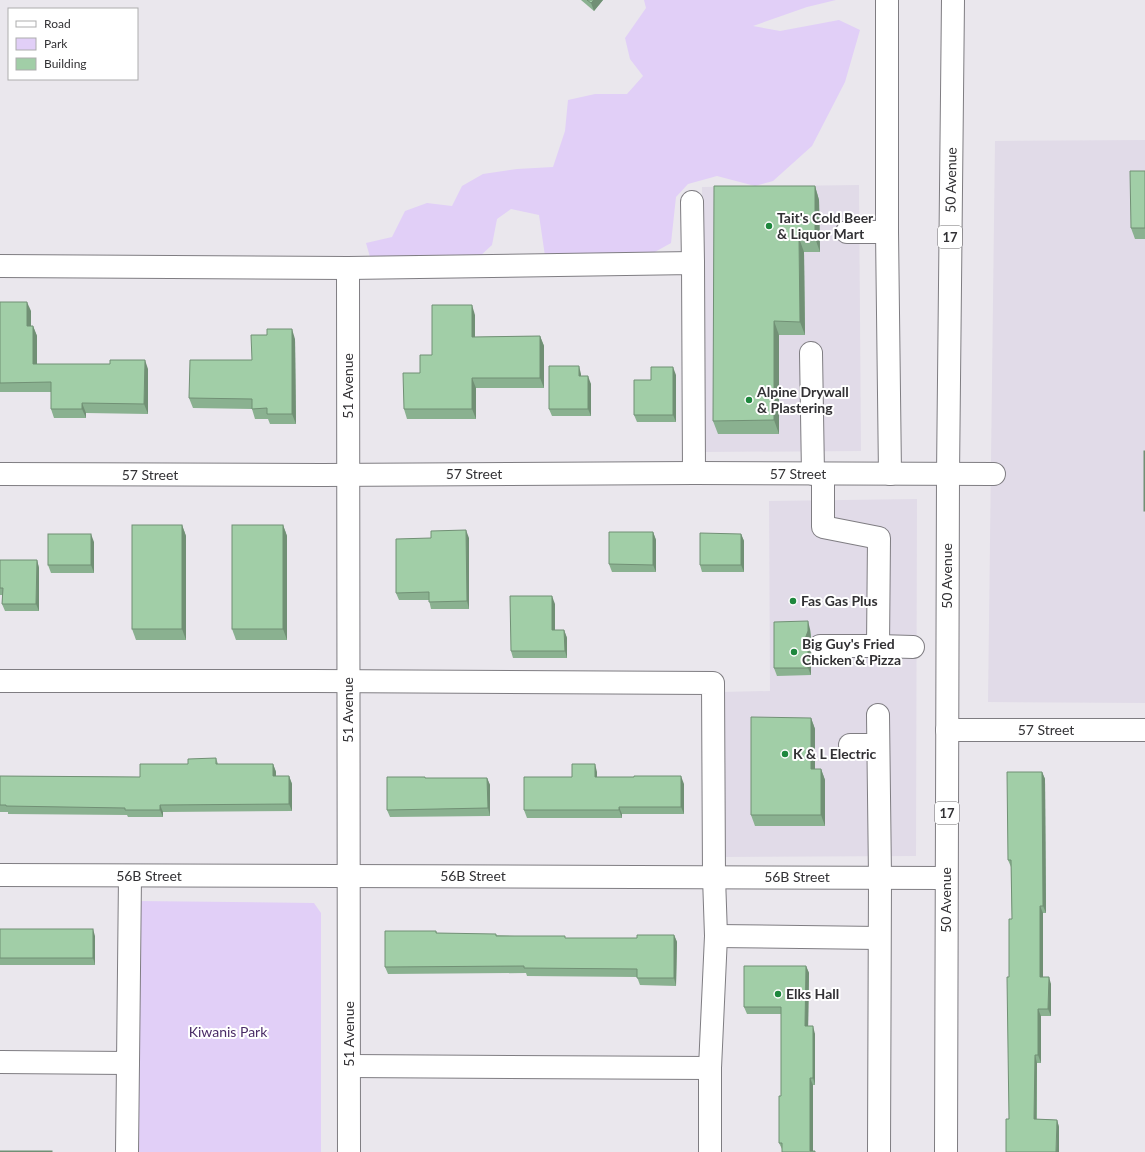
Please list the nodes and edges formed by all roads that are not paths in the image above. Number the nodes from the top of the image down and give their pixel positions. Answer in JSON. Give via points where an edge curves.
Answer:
{"nodes":[{"id":1,"x":887,"y":0,"type":"edge"},
{"id":2,"x":953,"y":0,"type":"edge"},
{"id":3,"x":692,"y":202,"type":"dead end"},
{"id":4,"x":847,"y":232,"type":"dead end"},
{"id":5,"x":888,"y":232,"type":"junction"},
{"id":6,"x":693,"y":263,"type":"junction"},
{"id":7,"x":0,"y":266,"type":"edge"},
{"id":8,"x":348,"y":268,"type":"junction"},
{"id":9,"x":811,"y":353,"type":"dead end"},
{"id":10,"x":694,"y":473,"type":"junction"},
{"id":11,"x":0,"y":474,"type":"edge"},
{"id":12,"x":818,"y":474,"type":"junction"},
{"id":13,"x":890,"y":474,"type":"junction"},
{"id":14,"x":948,"y":474,"type":"junction"},
{"id":15,"x":994,"y":474,"type":"dead end"},
{"id":16,"x":348,"y":475,"type":"junction"},
{"id":17,"x":820,"y":646,"type":"dead end"},
{"id":18,"x":878,"y":646,"type":"junction"},
{"id":19,"x":913,"y":647,"type":"dead end"},
{"id":20,"x":0,"y":681,"type":"edge"},
{"id":21,"x":348,"y":681,"type":"junction"},
{"id":22,"x":878,"y":715,"type":"dead end"},
{"id":23,"x":947,"y":730,"type":"junction"},
{"id":24,"x":1145,"y":730,"type":"edge"},
{"id":25,"x":850,"y":745,"type":"dead end"},
{"id":26,"x":878,"y":745,"type":"junction"},
{"id":27,"x":0,"y":875,"type":"edge"},
{"id":28,"x":130,"y":876,"type":"junction"},
{"id":29,"x":348,"y":876,"type":"junction"},
{"id":30,"x":714,"y":877,"type":"junction"},
{"id":31,"x":880,"y":877,"type":"junction"},
{"id":32,"x":946,"y":878,"type":"junction"},
{"id":33,"x":716,"y":936,"type":"junction"},
{"id":34,"x":879,"y":938,"type":"junction"},
{"id":35,"x":0,"y":1062,"type":"edge"},
{"id":36,"x":128,"y":1063,"type":"junction"},
{"id":37,"x":349,"y":1066,"type":"junction"},
{"id":38,"x":710,"y":1068,"type":"junction"},
{"id":39,"x":127,"y":1152,"type":"edge"},
{"id":40,"x":349,"y":1152,"type":"edge"},
{"id":41,"x":710,"y":1152,"type":"edge"},
{"id":42,"x":879,"y":1152,"type":"edge"},
{"id":43,"x":946,"y":1152,"type":"edge"}],
"edges":[{"from":1,"to":5,"type":"street"},
{"from":2,"to":14,"type":"street","name":"50 Avenue","number":"17"},
{"from":3,"to":6,"type":"street"},
{"from":4,"to":5,"type":"street"},
{"from":5,"to":13,"type":"street"},
{"from":6,"to":8,"type":"street"},
{"from":6,"to":10,"type":"street"},
{"from":7,"to":8,"type":"street"},
{"from":8,"to":16,"type":"street","name":"51 Avenue"},
{"from":9,"to":12,"type":"street"},
{"from":10,"to":12,"type":"street","name":"57 Street"},
{"from":10,"to":16,"type":"street","name":"57 Street"},
{"from":11,"to":16,"type":"street","name":"57 Street"},
{"from":12,"to":13,"type":"street","name":"57 Street"},
{"from":12,"to":18,"type":"street","via":[[823,527],[879,538]]},
{"from":13,"to":14,"type":"street","name":"57 Street"},
{"from":14,"to":15,"type":"street","name":"57 Street"},
{"from":14,"to":23,"type":"street","name":"50 Avenue","number":"17"},
{"from":16,"to":21,"type":"street","name":"51 Avenue"},
{"from":17,"to":18,"type":"street"},
{"from":18,"to":19,"type":"street"},
{"from":20,"to":21,"type":"street"},
{"from":21,"to":29,"type":"street","name":"51 Avenue"},
{"from":21,"to":30,"type":"street","via":[[713,683]]},
{"from":22,"to":26,"type":"street"},
{"from":23,"to":24,"type":"street","name":"57 Street"},
{"from":23,"to":32,"type":"street","name":"50 Avenue","number":"17"},
{"from":25,"to":26,"type":"street"},
{"from":26,"to":31,"type":"street"},
{"from":27,"to":28,"type":"street","name":"56B Street"},
{"from":28,"to":29,"type":"street","name":"56B Street"},
{"from":28,"to":36,"type":"street"},
{"from":29,"to":30,"type":"street","name":"56B Street"},
{"from":29,"to":37,"type":"street","name":"51 Avenue"},
{"from":30,"to":31,"type":"street","name":"56B Street"},
{"from":30,"to":33,"type":"street"},
{"from":31,"to":32,"type":"street","name":"56B Street"},
{"from":31,"to":34,"type":"street"},
{"from":32,"to":43,"type":"street","name":"50 Avenue","number":"17"},
{"from":33,"to":34,"type":"street"},
{"from":33,"to":38,"type":"street"},
{"from":34,"to":42,"type":"street"},
{"from":35,"to":36,"type":"street"},
{"from":36,"to":39,"type":"street"},
{"from":37,"to":38,"type":"street"},
{"from":37,"to":40,"type":"street","name":"51 Avenue"},
{"from":38,"to":41,"type":"street"}]}
